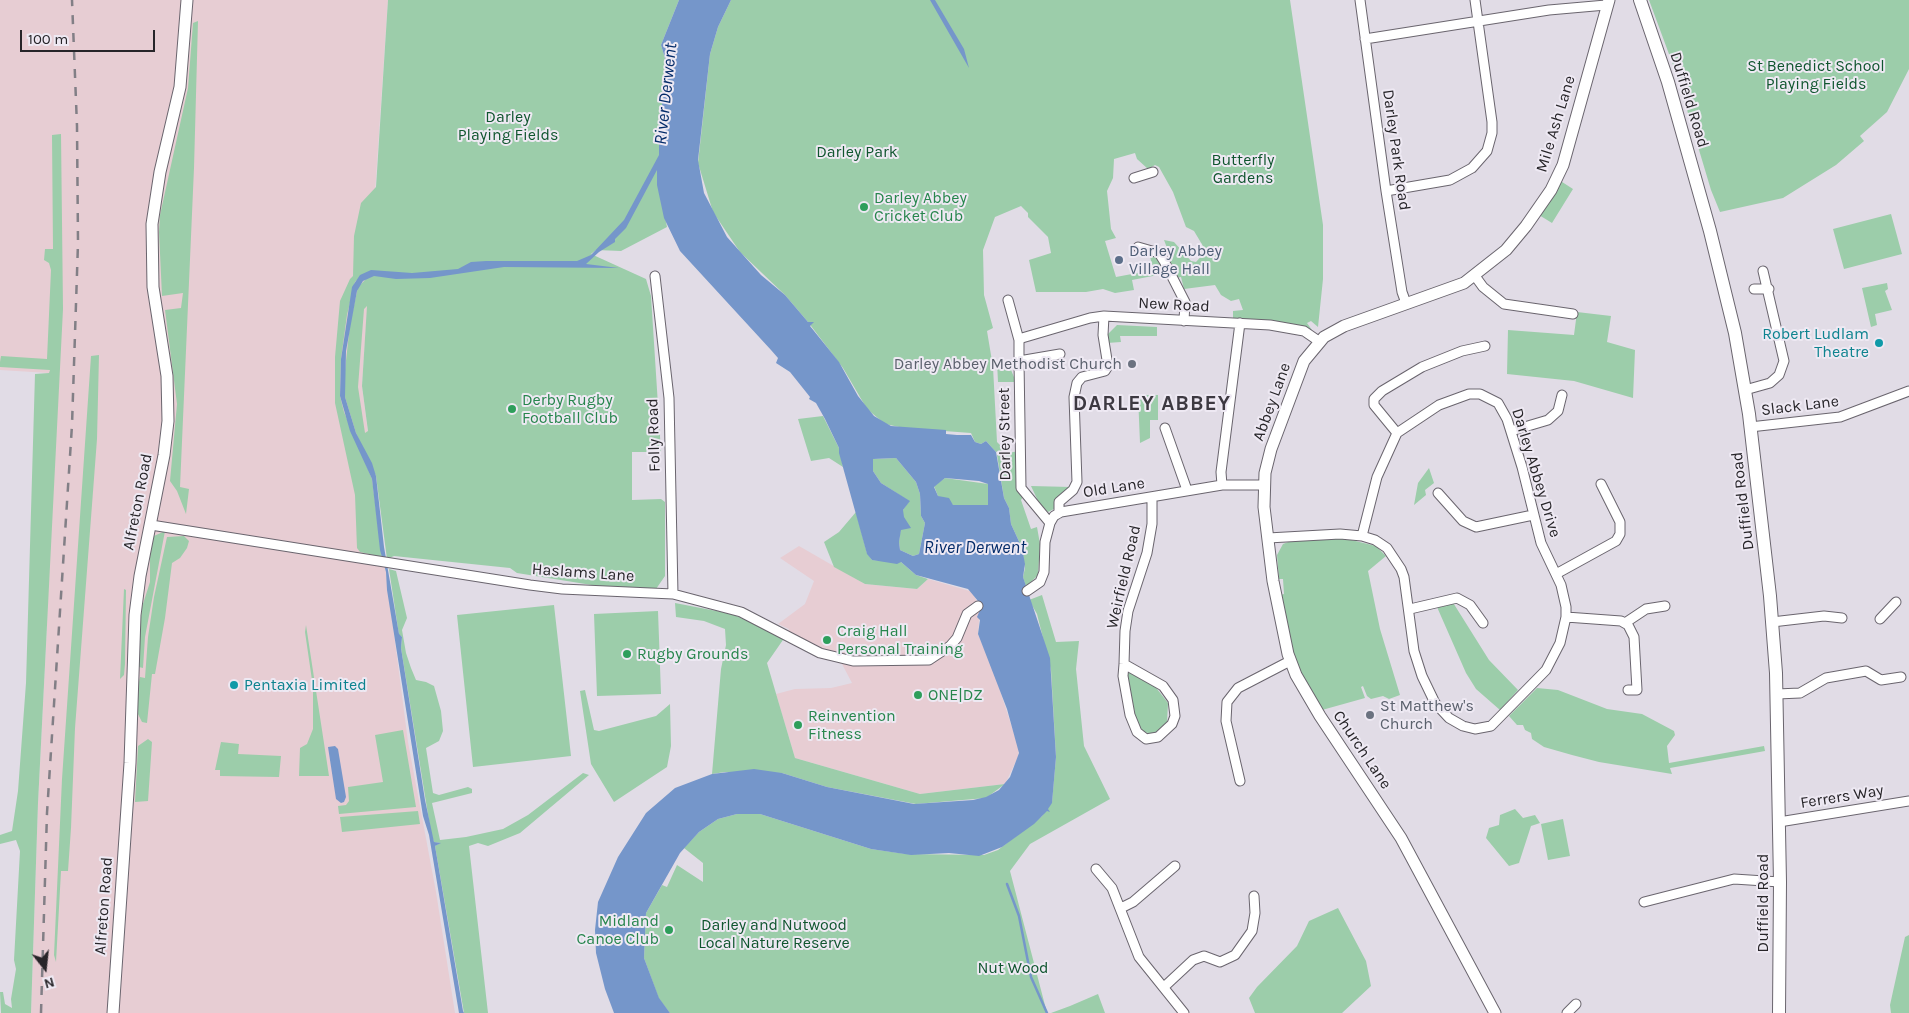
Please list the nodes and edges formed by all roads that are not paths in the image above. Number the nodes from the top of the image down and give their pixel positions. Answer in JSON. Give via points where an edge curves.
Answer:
{"nodes":[{"id":1,"x":187,"y":0,"type":"edge"},
{"id":2,"x":1360,"y":0,"type":"edge"},
{"id":3,"x":1475,"y":0,"type":"edge"},
{"id":4,"x":1640,"y":0,"type":"edge"},
{"id":5,"x":1607,"y":3,"type":"edge"},
{"id":6,"x":1478,"y":22,"type":"junction"},
{"id":7,"x":1365,"y":39,"type":"junction"},
{"id":8,"x":1153,"y":172,"type":"dead end"},
{"id":9,"x":1134,"y":178,"type":"dead end"},
{"id":10,"x":1386,"y":191,"type":"junction"},
{"id":11,"x":1138,"y":247,"type":"dead end"},
{"id":12,"x":1764,"y":271,"type":"dead end"},
{"id":13,"x":655,"y":276,"type":"dead end"},
{"id":14,"x":1475,"y":276,"type":"junction"},
{"id":15,"x":1754,"y":289,"type":"dead end"},
{"id":16,"x":1769,"y":289,"type":"junction"},
{"id":17,"x":1008,"y":300,"type":"dead end"},
{"id":18,"x":1406,"y":304,"type":"junction"},
{"id":19,"x":1573,"y":314,"type":"dead end"},
{"id":20,"x":1104,"y":316,"type":"junction"},
{"id":21,"x":1184,"y":321,"type":"junction"},
{"id":22,"x":1240,"y":323,"type":"junction"},
{"id":23,"x":1022,"y":338,"type":"junction"},
{"id":24,"x":1322,"y":340,"type":"junction"},
{"id":25,"x":1485,"y":346,"type":"dead end"},
{"id":26,"x":1060,"y":354,"type":"dead end"},
{"id":27,"x":1019,"y":360,"type":"junction"},
{"id":28,"x":1745,"y":390,"type":"junction"},
{"id":29,"x":1909,"y":391,"type":"edge"},
{"id":30,"x":1562,"y":395,"type":"dead end"},
{"id":31,"x":1750,"y":427,"type":"junction"},
{"id":32,"x":1165,"y":428,"type":"dead end"},
{"id":33,"x":1511,"y":431,"type":"junction"},
{"id":34,"x":1396,"y":433,"type":"junction"},
{"id":35,"x":1264,"y":484,"type":"junction"},
{"id":36,"x":1601,"y":484,"type":"dead end"},
{"id":37,"x":1222,"y":485,"type":"junction"},
{"id":38,"x":1187,"y":490,"type":"junction"},
{"id":39,"x":1438,"y":494,"type":"dead end"},
{"id":40,"x":1152,"y":497,"type":"junction"},
{"id":41,"x":1059,"y":513,"type":"junction"},
{"id":42,"x":1533,"y":515,"type":"junction"},
{"id":43,"x":1050,"y":523,"type":"junction"},
{"id":44,"x":151,"y":525,"type":"junction"},
{"id":45,"x":1362,"y":536,"type":"junction"},
{"id":46,"x":1268,"y":538,"type":"junction"},
{"id":47,"x":1556,"y":574,"type":"junction"},
{"id":48,"x":1027,"y":591,"type":"dead end"},
{"id":49,"x":673,"y":594,"type":"junction"},
{"id":50,"x":1896,"y":602,"type":"dead end"},
{"id":51,"x":978,"y":606,"type":"dead end"},
{"id":52,"x":1665,"y":606,"type":"dead end"},
{"id":53,"x":1410,"y":609,"type":"junction"},
{"id":54,"x":1566,"y":617,"type":"junction"},
{"id":55,"x":1842,"y":618,"type":"dead end"},
{"id":56,"x":1880,"y":619,"type":"dead end"},
{"id":57,"x":1772,"y":622,"type":"junction"},
{"id":58,"x":1483,"y":623,"type":"dead end"},
{"id":59,"x":1625,"y":623,"type":"junction"},
{"id":60,"x":1290,"y":661,"type":"junction"},
{"id":61,"x":1124,"y":664,"type":"junction"},
{"id":62,"x":1901,"y":677,"type":"dead end"},
{"id":63,"x":1628,"y":690,"type":"dead end"},
{"id":64,"x":1777,"y":694,"type":"junction"},
{"id":65,"x":1240,"y":781,"type":"dead end"},
{"id":66,"x":1909,"y":801,"type":"edge"},
{"id":67,"x":1779,"y":822,"type":"junction"},
{"id":68,"x":1175,"y":866,"type":"dead end"},
{"id":69,"x":1096,"y":869,"type":"dead end"},
{"id":70,"x":1780,"y":882,"type":"junction"},
{"id":71,"x":1254,"y":896,"type":"dead end"},
{"id":72,"x":1644,"y":902,"type":"dead end"},
{"id":73,"x":1121,"y":908,"type":"junction"},
{"id":74,"x":1164,"y":986,"type":"junction"},
{"id":75,"x":1576,"y":1004,"type":"dead end"},
{"id":76,"x":113,"y":1013,"type":"edge"},
{"id":77,"x":1184,"y":1013,"type":"edge"},
{"id":78,"x":1495,"y":1013,"type":"edge"},
{"id":79,"x":1567,"y":1013,"type":"edge"},
{"id":80,"x":1779,"y":1013,"type":"edge"}],
"edges":[{"from":1,"to":44,"type":"street","name":"Alfreton Road","via":[[180,87],[160,172],[152,224],[153,287],[168,395],[166,448]]},
{"from":2,"to":7,"type":"street","name":"Darley Park Road"},
{"from":3,"to":6,"type":"street"},
{"from":4,"to":28,"type":"main road","name":"Duffield Road","via":[[1668,82],[1710,231]]},
{"from":5,"to":6,"type":"street"},
{"from":5,"to":14,"type":"street","name":"Mile Ash Lane","via":[[1570,144],[1558,176],[1526,226],[1506,250]]},
{"from":6,"to":7,"type":"street"},
{"from":6,"to":10,"type":"street","via":[[1492,122],[1487,151],[1472,168],[1450,180]]},
{"from":7,"to":10,"type":"street","name":"Darley Park Road"},
{"from":8,"to":9,"type":"street"},
{"from":10,"to":18,"type":"street","name":"Darley Park Road"},
{"from":11,"to":21,"type":"street","via":[[1159,253],[1164,261],[1184,302]]},
{"from":12,"to":16,"type":"street"},
{"from":13,"to":49,"type":"street","name":"Folly Road","via":[[668,398]]},
{"from":14,"to":18,"type":"street","name":"Mile Ash Lane"},
{"from":14,"to":19,"type":"street","via":[[1504,304]]},
{"from":15,"to":16,"type":"street"},
{"from":16,"to":28,"type":"street","via":[[1784,361],[1779,375],[1770,383]]},
{"from":17,"to":23,"type":"street","name":"Darley Street"},
{"from":18,"to":24,"type":"street","name":"Mile Ash Lane","via":[[1344,326]]},
{"from":20,"to":21,"type":"street","name":"New Road"},
{"from":20,"to":23,"type":"street","name":"New Road"},
{"from":20,"to":41,"type":"street","via":[[1107,369],[1082,377],[1077,383],[1074,399],[1076,482],[1073,490],[1059,502]]},
{"from":21,"to":22,"type":"street","name":"New Road"},
{"from":22,"to":24,"type":"street","name":"New Road","via":[[1304,331]]},
{"from":22,"to":37,"type":"street"},
{"from":23,"to":27,"type":"street","name":"Darley Street"},
{"from":24,"to":35,"type":"street","name":"Abbey Lane","via":[[1304,361],[1297,377],[1271,449]]},
{"from":25,"to":34,"type":"street","via":[[1462,351],[1418,369],[1382,391],[1374,399],[1374,405]]},
{"from":26,"to":27,"type":"street"},
{"from":27,"to":43,"type":"street","name":"Darley Street","via":[[1021,488]]},
{"from":28,"to":31,"type":"main road","name":"Duffield Road"},
{"from":29,"to":31,"type":"street","name":"Slack Lane","via":[[1840,417]]},
{"from":30,"to":33,"type":"street","via":[[1558,411],[1548,420]]},
{"from":31,"to":57,"type":"main road","name":"Duffield Road"},
{"from":32,"to":38,"type":"street"},
{"from":33,"to":34,"type":"street","name":"Darley Abbey Drive","via":[[1498,404],[1480,394],[1468,394],[1439,405]]},
{"from":33,"to":42,"type":"street","name":"Darley Abbey Drive"},
{"from":34,"to":45,"type":"street","via":[[1377,477]]},
{"from":35,"to":37,"type":"street","name":"Old Lane"},
{"from":35,"to":46,"type":"street","name":"Church Lane"},
{"from":36,"to":47,"type":"street","via":[[1618,515],[1620,534],[1616,541]]},
{"from":37,"to":38,"type":"street","name":"Old Lane"},
{"from":38,"to":40,"type":"street","name":"Old Lane"},
{"from":39,"to":42,"type":"street","via":[[1463,520],[1476,527]]},
{"from":40,"to":41,"type":"street","name":"Old Lane"},
{"from":40,"to":61,"type":"street","name":"Weirfield Road","via":[[1148,553],[1128,611]]},
{"from":41,"to":43,"type":"street"},
{"from":42,"to":47,"type":"street","name":"Darley Abbey Drive","via":[[1540,543]]},
{"from":43,"to":48,"type":"street","via":[[1045,542],[1044,572],[1040,582]]},
{"from":44,"to":49,"type":"street","name":"Haslams Lane","via":[[498,581],[562,589]]},
{"from":44,"to":76,"type":"street","name":"Alfreton Road","via":[[135,616],[130,763]]},
{"from":45,"to":46,"type":"street","name":"Darley Abbey Drive"},
{"from":45,"to":53,"type":"street","name":"Darley Abbey Drive","via":[[1382,544],[1398,563]]},
{"from":46,"to":60,"type":"street","name":"Church Lane"},
{"from":47,"to":54,"type":"street","name":"Darley Abbey Drive","via":[[1565,597]]},
{"from":49,"to":51,"type":"street","name":"Haslams Lane","via":[[741,612],[820,653],[853,661],[929,660],[950,646],[967,614]]},
{"from":50,"to":56,"type":"street"},
{"from":52,"to":59,"type":"street","via":[[1646,609]]},
{"from":53,"to":54,"type":"street","name":"Darley Abbey Drive","via":[[1414,651],[1432,697],[1449,718],[1475,729],[1490,726],[1546,670],[1560,643]]},
{"from":53,"to":58,"type":"street","via":[[1457,598],[1470,605]]},
{"from":54,"to":59,"type":"street"},
{"from":55,"to":57,"type":"street","via":[[1824,616]]},
{"from":57,"to":64,"type":"main road","name":"Duffield Road"},
{"from":59,"to":63,"type":"street","via":[[1634,637],[1637,690]]},
{"from":60,"to":65,"type":"street","via":[[1238,688],[1228,702],[1226,721]]},
{"from":60,"to":78,"type":"street","name":"Church Lane","via":[[1314,706],[1401,838]]},
{"from":61,"to":61,"type":"street","name":"Weirfield Road","via":[[1126,693],[1134,726],[1146,739],[1158,737],[1172,724],[1175,716],[1173,700],[1163,686]]},
{"from":62,"to":64,"type":"street","via":[[1881,680],[1866,670],[1826,678],[1800,693]]},
{"from":64,"to":67,"type":"main road","name":"Duffield Road"},
{"from":66,"to":67,"type":"street","name":"Ferrers Way"},
{"from":67,"to":70,"type":"main road","name":"Duffield Road"},
{"from":68,"to":73,"type":"street","via":[[1133,902]]},
{"from":69,"to":73,"type":"street","via":[[1112,888]]},
{"from":70,"to":72,"type":"street","via":[[1734,879]]},
{"from":70,"to":80,"type":"main road","name":"Duffield Road"},
{"from":71,"to":74,"type":"street","via":[[1252,931],[1235,955],[1220,962],[1204,956],[1193,960]]},
{"from":73,"to":74,"type":"street","via":[[1139,957]]},
{"from":74,"to":77,"type":"street"},
{"from":75,"to":79,"type":"street"}]}
